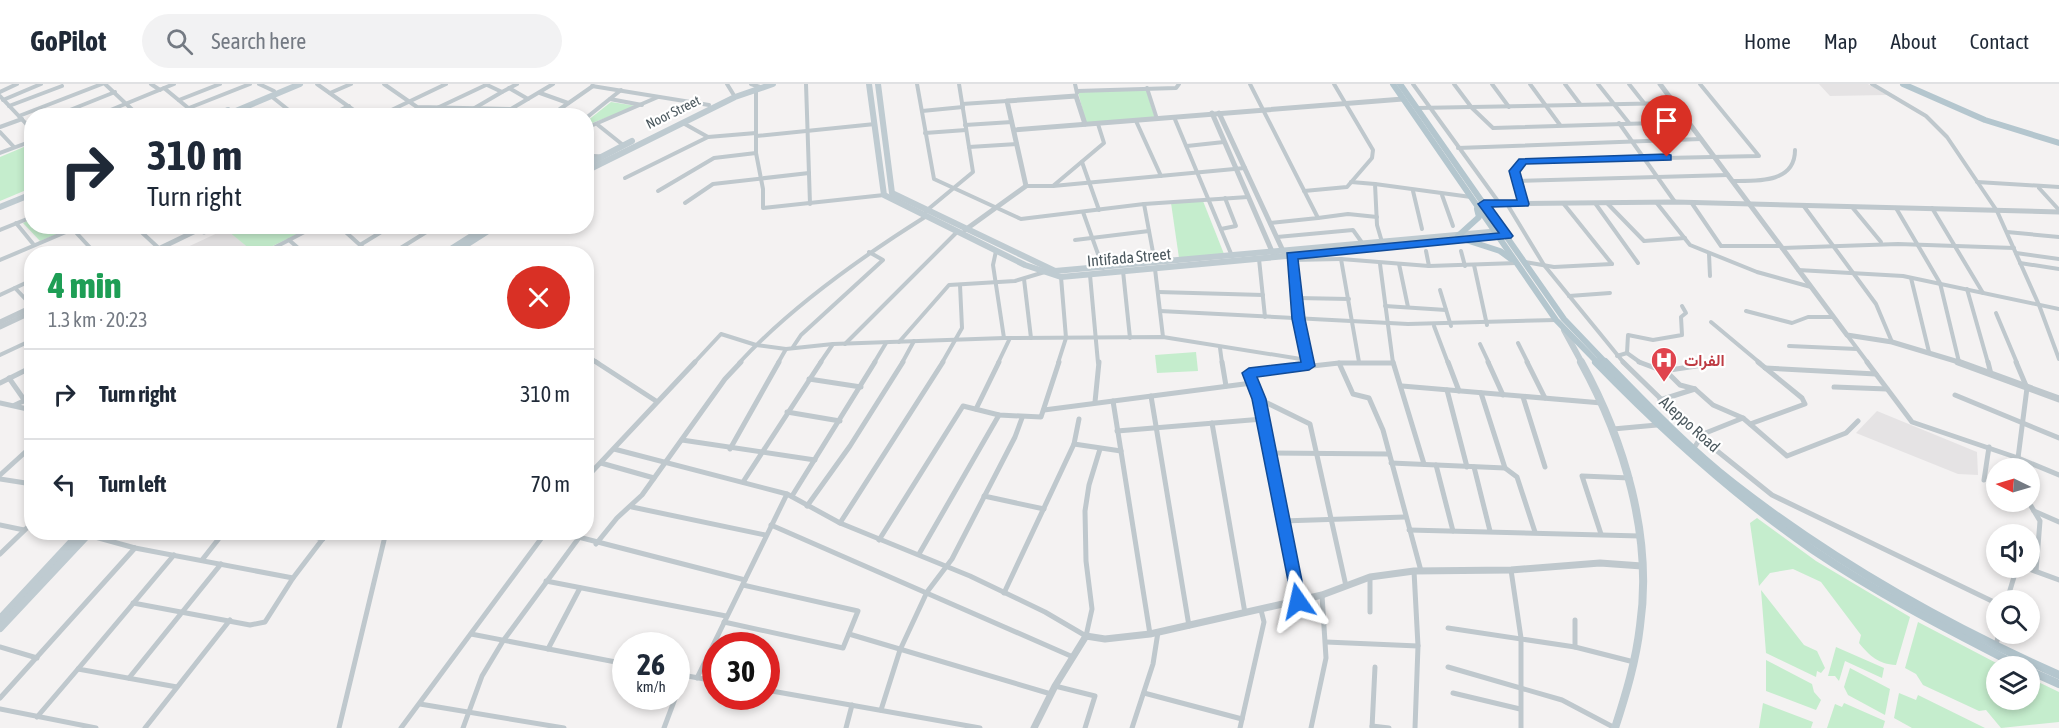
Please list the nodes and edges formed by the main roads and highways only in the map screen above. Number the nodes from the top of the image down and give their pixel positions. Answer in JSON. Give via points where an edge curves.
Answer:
{"nodes":[{"id":1,"x":291,"y":84,"type":"edge"},
{"id":2,"x":300,"y":84,"type":"edge"},
{"id":3,"x":773,"y":84,"type":"edge"},
{"id":4,"x":870,"y":84,"type":"edge"},
{"id":5,"x":878,"y":84,"type":"edge"},
{"id":6,"x":1393,"y":84,"type":"edge"},
{"id":7,"x":1400,"y":84,"type":"edge"},
{"id":8,"x":1903,"y":84,"type":"edge"},
{"id":9,"x":1911,"y":84,"type":"edge"},
{"id":10,"x":756,"y":86,"type":"edge"},
{"id":11,"x":272,"y":93,"type":"junction"},
{"id":12,"x":733,"y":96,"type":"junction"},
{"id":13,"x":235,"y":108,"type":"edge"},
{"id":14,"x":241,"y":108,"type":"edge"},
{"id":15,"x":2059,"y":141,"type":"edge"},
{"id":16,"x":600,"y":159,"type":"junction"},
{"id":17,"x":594,"y":161,"type":"edge"},
{"id":18,"x":594,"y":164,"type":"edge"},
{"id":19,"x":24,"y":196,"type":"edge"},
{"id":20,"x":1477,"y":202,"type":"junction"},
{"id":21,"x":0,"y":206,"type":"edge"},
{"id":22,"x":926,"y":214,"type":"junction"},
{"id":23,"x":475,"y":234,"type":"edge"},
{"id":24,"x":483,"y":234,"type":"edge"},
{"id":25,"x":1501,"y":234,"type":"junction"},
{"id":26,"x":1458,"y":236,"type":"junction"},
{"id":27,"x":1466,"y":240,"type":"junction"},
{"id":28,"x":456,"y":246,"type":"edge"},
{"id":29,"x":465,"y":246,"type":"edge"},
{"id":30,"x":1274,"y":255,"type":"junction"},
{"id":31,"x":1288,"y":256,"type":"junction"},
{"id":32,"x":1521,"y":262,"type":"junction"},
{"id":33,"x":1155,"y":266,"type":"junction"},
{"id":34,"x":1047,"y":272,"type":"junction"},
{"id":35,"x":1065,"y":275,"type":"junction"},
{"id":36,"x":1564,"y":330,"type":"junction"},
{"id":37,"x":79,"y":540,"type":"edge"},
{"id":38,"x":80,"y":540,"type":"edge"},
{"id":39,"x":0,"y":619,"type":"edge"},
{"id":40,"x":0,"y":628,"type":"edge"},
{"id":41,"x":2000,"y":656,"type":"edge"},
{"id":42,"x":2040,"y":675,"type":"edge"},
{"id":43,"x":2059,"y":675,"type":"edge"},
{"id":44,"x":2059,"y":684,"type":"edge"},
{"id":45,"x":1615,"y":728,"type":"edge"}],
"edges":[{"from":1,"to":11,"type":"main road"},
{"from":2,"to":11,"type":"main road"},
{"from":3,"to":10,"type":"main road","name":"Noor Street"},
{"from":4,"to":22,"type":"main road","name":"Intifada Street","via":[[884,195]]},
{"from":5,"to":22,"type":"main road","name":"Intifada Street","via":[[892,193]]},
{"from":6,"to":20,"type":"main road","name":"Aleppo Road"},
{"from":7,"to":20,"type":"main road","name":"Aleppo Road"},
{"from":8,"to":15,"type":"main road","via":[[1984,120]]},
{"from":9,"to":15,"type":"main road"},
{"from":10,"to":12,"type":"main road","name":"Noor Street"},
{"from":11,"to":13,"type":"main road"},
{"from":11,"to":14,"type":"main road"},
{"from":12,"to":16,"type":"main road","name":"Noor Street"},
{"from":12,"to":16,"type":"main road","name":"Noor Street"},
{"from":16,"to":17,"type":"main road","name":"Noor Street"},
{"from":16,"to":18,"type":"main road","name":"Noor Street"},
{"from":19,"to":21,"type":"main road"},
{"from":20,"to":25,"type":"main road","name":"Aleppo Road"},
{"from":20,"to":26,"type":"main road","via":[[1479,217]]},
{"from":22,"to":34,"type":"main road","name":"Intifada Street"},
{"from":22,"to":34,"type":"main road","name":"Intifada Street","via":[[956,233]]},
{"from":23,"to":28,"type":"main road"},
{"from":24,"to":29,"type":"main road"},
{"from":25,"to":26,"type":"main road","name":"Intifada Street"},
{"from":25,"to":27,"type":"main road","name":"Intifada Street"},
{"from":25,"to":32,"type":"main road","name":"Aleppo Road"},
{"from":26,"to":31,"type":"main road","name":"Intifada Street","via":[[1363,244]]},
{"from":27,"to":31,"type":"main road","name":"Intifada Street"},
{"from":27,"to":32,"type":"main road"},
{"from":30,"to":31,"type":"main road","name":"Intifada Street"},
{"from":30,"to":33,"type":"main road","name":"Intifada Street"},
{"from":30,"to":33,"type":"main road","name":"Intifada Street"},
{"from":32,"to":36,"type":"main road","name":"Aleppo Road"},
{"from":32,"to":43,"type":"main road","name":"Aleppo Road","via":[[1571,327],[1664,423],[1733,483],[1818,545],[1913,603]]},
{"from":33,"to":35,"type":"main road","name":"Intifada Street"},
{"from":33,"to":35,"type":"main road","name":"Intifada Street","via":[[1103,268]]},
{"from":34,"to":35,"type":"main road","name":"Intifada Street"},
{"from":36,"to":41,"type":"main road","name":"Aleppo Road","via":[[1657,425],[1726,486],[1813,550],[1909,609]]},
{"from":36,"to":45,"type":"main road","via":[[1613,429],[1630,478],[1640,536],[1644,601],[1635,662]]},
{"from":37,"to":39,"type":"main road"},
{"from":38,"to":40,"type":"main road"},
{"from":42,"to":44,"type":"main road"}]}
